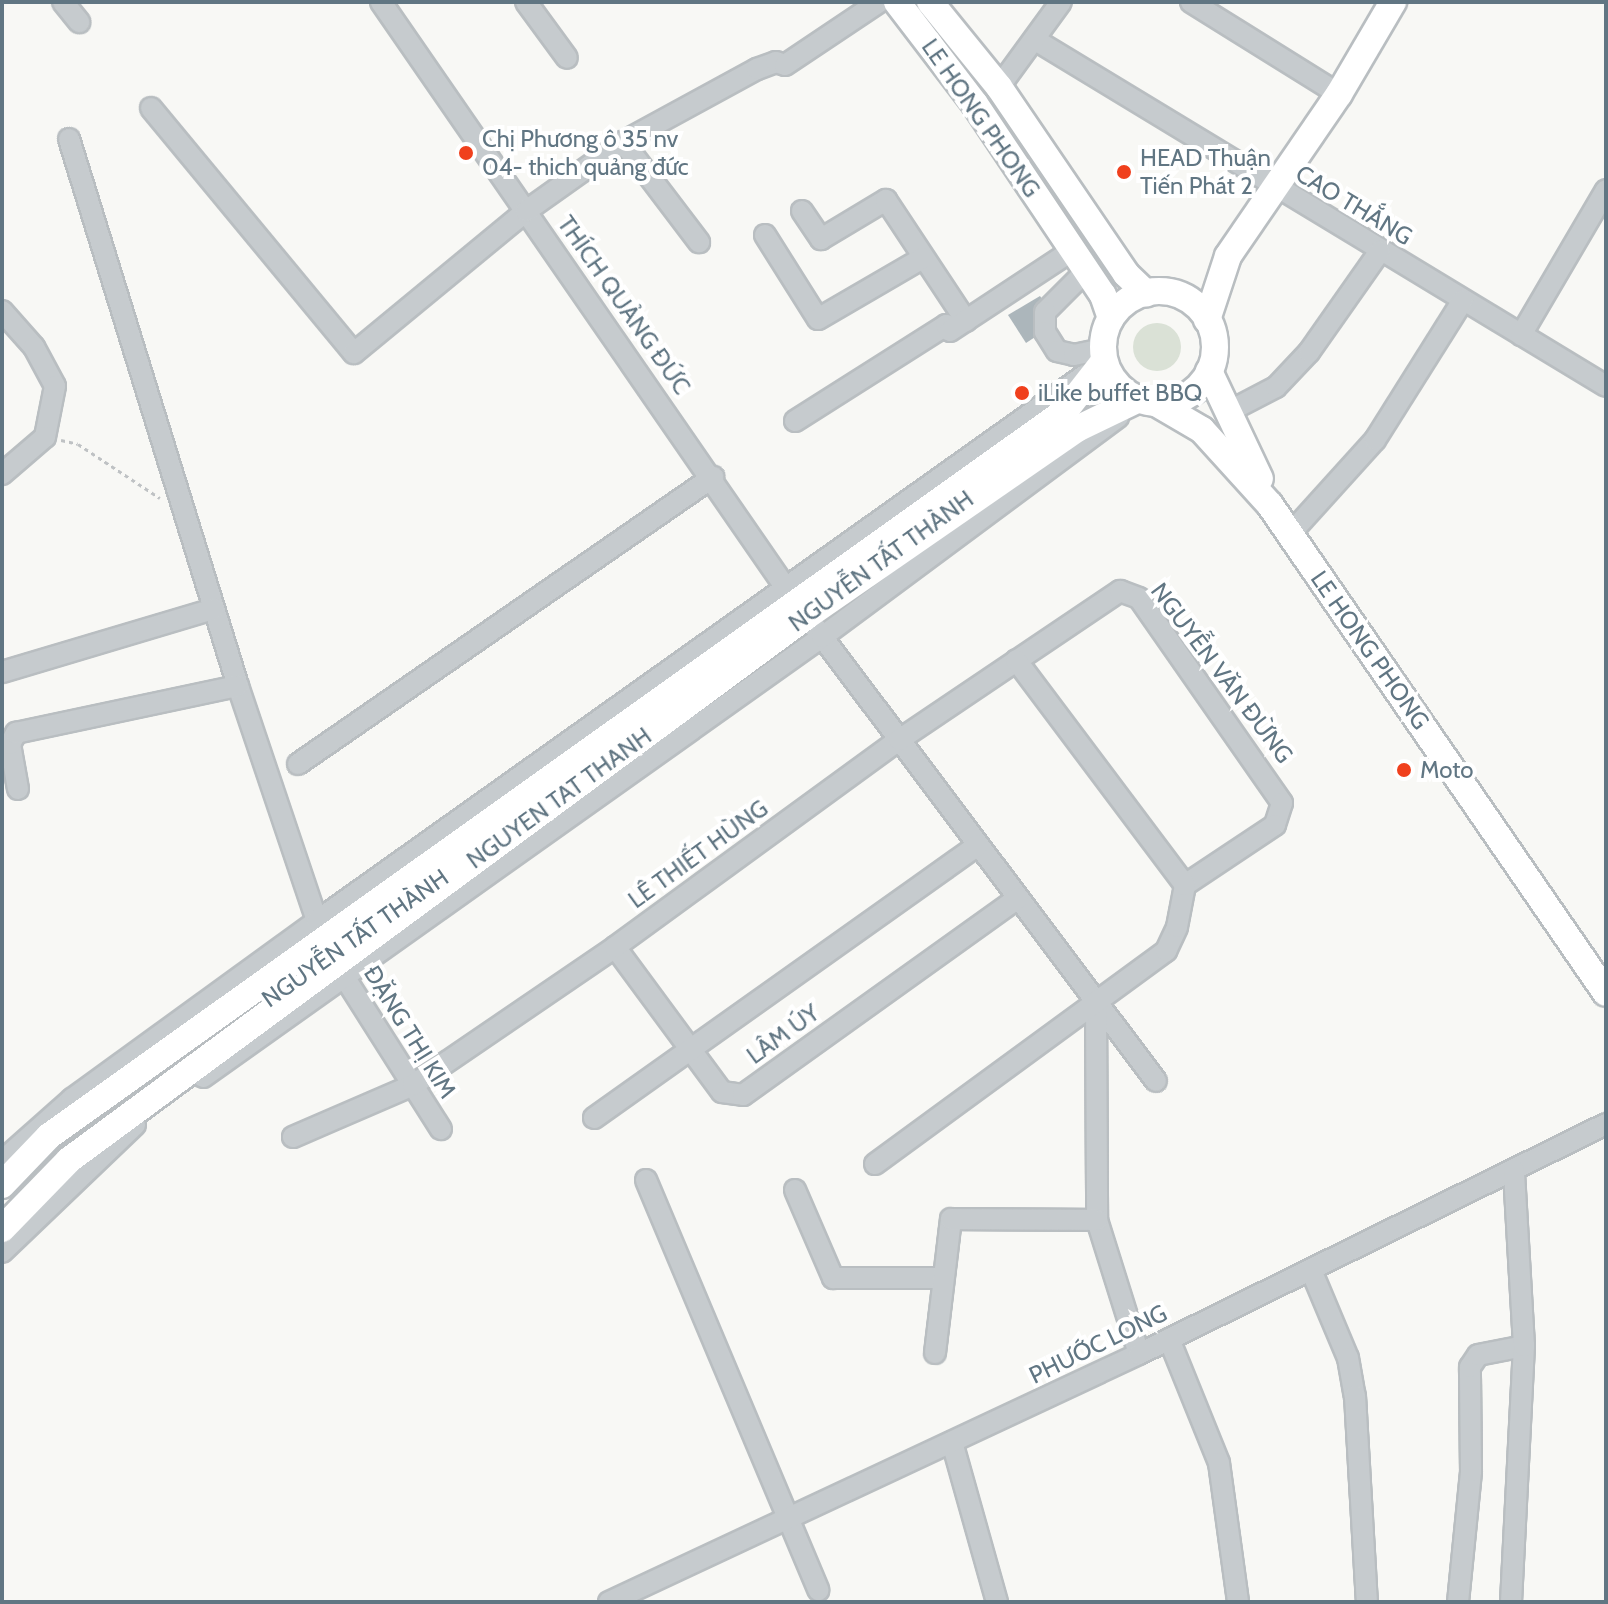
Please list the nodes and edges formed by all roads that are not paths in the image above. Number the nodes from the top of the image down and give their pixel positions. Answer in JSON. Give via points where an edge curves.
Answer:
{"nodes":[{"id":1,"x":63,"y":2,"type":"edge"},
{"id":2,"x":381,"y":2,"type":"edge"},
{"id":3,"x":526,"y":2,"type":"edge"},
{"id":4,"x":879,"y":2,"type":"edge"},
{"id":5,"x":897,"y":2,"type":"edge"},
{"id":6,"x":930,"y":2,"type":"edge"},
{"id":7,"x":1061,"y":2,"type":"edge"},
{"id":8,"x":1191,"y":2,"type":"edge"},
{"id":9,"x":1393,"y":2,"type":"edge"},
{"id":10,"x":79,"y":22,"type":"dead end"},
{"id":11,"x":1037,"y":41,"type":"junction"},
{"id":12,"x":567,"y":58,"type":"dead end"},
{"id":13,"x":999,"y":87,"type":"junction"},
{"id":14,"x":1339,"y":94,"type":"junction"},
{"id":15,"x":975,"y":104,"type":"junction"},
{"id":16,"x":151,"y":108,"type":"dead end"},
{"id":17,"x":69,"y":139,"type":"dead end"},
{"id":18,"x":623,"y":142,"type":"junction"},
{"id":19,"x":1275,"y":188,"type":"junction"},
{"id":20,"x":1606,"y":190,"type":"edge"},
{"id":21,"x":526,"y":211,"type":"junction"},
{"id":22,"x":802,"y":211,"type":"dead end"},
{"id":23,"x":765,"y":235,"type":"dead end"},
{"id":24,"x":699,"y":242,"type":"dead end"},
{"id":25,"x":1380,"y":251,"type":"junction"},
{"id":26,"x":1228,"y":256,"type":"junction"},
{"id":27,"x":923,"y":258,"type":"junction"},
{"id":28,"x":1080,"y":260,"type":"junction"},
{"id":29,"x":1146,"y":293,"type":"junction"},
{"id":30,"x":1177,"y":294,"type":"junction"},
{"id":31,"x":1463,"y":300,"type":"junction"},
{"id":32,"x":2,"y":311,"type":"edge"},
{"id":33,"x":1111,"y":318,"type":"junction"},
{"id":34,"x":1207,"y":320,"type":"junction"},
{"id":35,"x":966,"y":321,"type":"junction"},
{"id":36,"x":1521,"y":335,"type":"junction"},
{"id":37,"x":1103,"y":355,"type":"junction"},
{"id":38,"x":1209,"y":371,"type":"junction"},
{"id":39,"x":1606,"y":386,"type":"edge"},
{"id":40,"x":1147,"y":401,"type":"junction"},
{"id":41,"x":1226,"y":413,"type":"junction"},
{"id":42,"x":795,"y":421,"type":"dead end"},
{"id":43,"x":2,"y":474,"type":"edge"},
{"id":44,"x":713,"y":477,"type":"junction"},
{"id":45,"x":1270,"y":505,"type":"junction"},
{"id":46,"x":1290,"y":534,"type":"junction"},
{"id":47,"x":1120,"y":591,"type":"joint"},
{"id":48,"x":214,"y":609,"type":"junction"},
{"id":49,"x":802,"y":610,"type":"junction"},
{"id":50,"x":1016,"y":660,"type":"junction"},
{"id":51,"x":2,"y":672,"type":"edge"},
{"id":52,"x":238,"y":686,"type":"junction"},
{"id":53,"x":899,"y":740,"type":"junction"},
{"id":54,"x":298,"y":764,"type":"dead end"},
{"id":55,"x":18,"y":789,"type":"dead end"},
{"id":56,"x":978,"y":845,"type":"junction"},
{"id":57,"x":1185,"y":885,"type":"junction"},
{"id":58,"x":1018,"y":898,"type":"junction"},
{"id":59,"x":320,"y":930,"type":"junction"},
{"id":60,"x":615,"y":947,"type":"junction"},
{"id":61,"x":340,"y":971,"type":"junction"},
{"id":62,"x":1606,"y":993,"type":"edge"},
{"id":63,"x":1096,"y":1001,"type":"junction"},
{"id":64,"x":689,"y":1050,"type":"junction"},
{"id":65,"x":1156,"y":1081,"type":"dead end"},
{"id":66,"x":413,"y":1085,"type":"junction"},
{"id":67,"x":594,"y":1118,"type":"dead end"},
{"id":68,"x":1606,"y":1124,"type":"edge"},
{"id":69,"x":441,"y":1129,"type":"dead end"},
{"id":70,"x":293,"y":1137,"type":"dead end"},
{"id":71,"x":2,"y":1161,"type":"edge"},
{"id":72,"x":875,"y":1164,"type":"dead end"},
{"id":73,"x":1514,"y":1170,"type":"junction"},
{"id":74,"x":646,"y":1180,"type":"dead end"},
{"id":75,"x":2,"y":1185,"type":"edge"},
{"id":76,"x":795,"y":1190,"type":"dead end"},
{"id":77,"x":1097,"y":1220,"type":"junction"},
{"id":78,"x":2,"y":1229,"type":"edge"},
{"id":79,"x":2,"y":1252,"type":"edge"},
{"id":80,"x":1311,"y":1270,"type":"junction"},
{"id":81,"x":943,"y":1278,"type":"junction"},
{"id":82,"x":1169,"y":1339,"type":"junction"},
{"id":83,"x":1524,"y":1346,"type":"junction"},
{"id":84,"x":935,"y":1353,"type":"dead end"},
{"id":85,"x":1139,"y":1354,"type":"junction"},
{"id":86,"x":952,"y":1442,"type":"junction"},
{"id":87,"x":785,"y":1520,"type":"junction"},
{"id":88,"x":818,"y":1590,"type":"dead end"},
{"id":89,"x":656,"y":1593,"type":"edge"},
{"id":90,"x":609,"y":1602,"type":"edge"},
{"id":91,"x":997,"y":1602,"type":"edge"},
{"id":92,"x":1238,"y":1602,"type":"edge"},
{"id":93,"x":1367,"y":1602,"type":"edge"},
{"id":94,"x":1458,"y":1602,"type":"edge"},
{"id":95,"x":1511,"y":1602,"type":"edge"}],
"edges":[{"from":1,"to":10,"type":"street"},
{"from":2,"to":21,"type":"street","name":"THÍCH QUẢNG ĐỨC"},
{"from":3,"to":12,"type":"street"},
{"from":4,"to":18,"type":"street","via":[[785,65],[776,62],[757,69]]},
{"from":5,"to":15,"type":"main road","name":"LE HONG PHONG"},
{"from":6,"to":13,"type":"main road","name":"LE HONG PHONG"},
{"from":7,"to":11,"type":"street"},
{"from":8,"to":14,"type":"street"},
{"from":9,"to":14,"type":"main road"},
{"from":11,"to":13,"type":"street"},
{"from":11,"to":19,"type":"street","name":"CAO THẮNG"},
{"from":13,"to":15,"type":"main road"},
{"from":13,"to":29,"type":"main road","name":"LE HONG PHONG","via":[[1126,274]]},
{"from":14,"to":19,"type":"main road"},
{"from":15,"to":28,"type":"main road","name":"LE HONG PHONG"},
{"from":16,"to":21,"type":"street","via":[[354,353]]},
{"from":17,"to":48,"type":"street"},
{"from":18,"to":21,"type":"street"},
{"from":18,"to":24,"type":"street"},
{"from":19,"to":25,"type":"street","name":"CAO THẮNG"},
{"from":19,"to":26,"type":"main road"},
{"from":20,"to":36,"type":"street"},
{"from":21,"to":44,"type":"street","name":"THÍCH QUẢNG ĐỨC"},
{"from":22,"to":27,"type":"street","via":[[821,239],[886,200]]},
{"from":23,"to":27,"type":"street","via":[[818,319]]},
{"from":25,"to":31,"type":"street","name":"CAO THẮNG"},
{"from":25,"to":41,"type":"street","via":[[1309,352],[1276,387]]},
{"from":26,"to":30,"type":"main road"},
{"from":26,"to":34,"type":"main road"},
{"from":27,"to":35,"type":"street"},
{"from":28,"to":33,"type":"main road","name":"LE HONG PHONG"},
{"from":28,"to":35,"type":"street"},
{"from":28,"to":37,"type":"street","via":[[1045,312],[1045,332],[1057,351]]},
{"from":29,"to":30,"type":"main road"},
{"from":29,"to":33,"type":"main road"},
{"from":30,"to":34,"type":"main road"},
{"from":31,"to":36,"type":"street","name":"CAO THẮNG"},
{"from":31,"to":46,"type":"street","via":[[1375,440]]},
{"from":32,"to":43,"type":"street","via":[[34,347],[55,386],[45,437]]},
{"from":33,"to":37,"type":"main road"},
{"from":34,"to":38,"type":"main road","via":[[1215,345]]},
{"from":35,"to":42,"type":"street","via":[[950,331],[946,325]]},
{"from":36,"to":39,"type":"street","name":"CAO THẮNG"},
{"from":37,"to":40,"type":"main road","via":[[1111,377]]},
{"from":37,"to":49,"type":"main road","name":"NGUYEN TAT THANH","via":[[1065,411]]},
{"from":38,"to":40,"type":"main road","via":[[1187,395]]},
{"from":38,"to":41,"type":"main road","name":"LE HONG PHONG"},
{"from":40,"to":45,"type":"main road","name":"LE HONG PHONG","via":[[1202,430]]},
{"from":40,"to":49,"type":"main road","name":"NGUYEN TAT THANH","via":[[1077,429]]},
{"from":41,"to":45,"type":"main road","name":"LE HONG PHONG"},
{"from":44,"to":49,"type":"street","name":"THÍCH QUẢNG ĐỨC"},
{"from":44,"to":54,"type":"street"},
{"from":45,"to":46,"type":"main road","name":"LE HONG PHONG"},
{"from":46,"to":62,"type":"main road","name":"LE HONG PHONG"},
{"from":47,"to":50,"type":"street","name":"LÊ THIẾT HÙNG"},
{"from":47,"to":57,"type":"street","name":"NGUYỄN VĂN ĐỪNG","via":[[1139,598],[1282,803],[1275,825]]},
{"from":48,"to":51,"type":"street"},
{"from":48,"to":52,"type":"street"},
{"from":49,"to":53,"type":"street","name":"THÍCH QUẢNG ĐỨC"},
{"from":49,"to":59,"type":"main road","name":"NGUYEN TAT THANH"},
{"from":49,"to":61,"type":"main road","name":"NGUYEN TAT THANH"},
{"from":50,"to":53,"type":"street","name":"LÊ THIẾT HÙNG"},
{"from":50,"to":57,"type":"street"},
{"from":52,"to":55,"type":"street","via":[[16,733],[10,744]]},
{"from":52,"to":59,"type":"street"},
{"from":53,"to":56,"type":"street","name":"THÍCH QUẢNG ĐỨC"},
{"from":53,"to":60,"type":"street","name":"LÊ THIẾT HÙNG"},
{"from":56,"to":58,"type":"street","name":"THÍCH QUẢNG ĐỨC"},
{"from":56,"to":64,"type":"street"},
{"from":57,"to":63,"type":"street","via":[[1166,951]]},
{"from":58,"to":63,"type":"street","name":"THÍCH QUẢNG ĐỨC"},
{"from":58,"to":64,"type":"street","name":"LÂM ÚY","via":[[743,1095],[722,1092]]},
{"from":59,"to":71,"type":"street","name":"NGUYỄN TẤT THÀNH","via":[[72,1099]]},
{"from":59,"to":75,"type":"main road","name":"NGUYEN TAT THANH","via":[[49,1136]]},
{"from":60,"to":64,"type":"street","name":"LÂM ÚY"},
{"from":60,"to":66,"type":"street","name":"LÊ THIẾT HÙNG"},
{"from":61,"to":66,"type":"street","name":"ĐẶNG THỊ KIM"},
{"from":61,"to":78,"type":"main road","name":"NGUYEN TAT THANH","via":[[69,1160]]},
{"from":61,"to":79,"type":"street","name":"NGUYỄN TẤT THÀNH","via":[[126,1132]]},
{"from":63,"to":65,"type":"street","name":"THÍCH QUẢNG ĐỨC"},
{"from":63,"to":72,"type":"street"},
{"from":63,"to":77,"type":"street"},
{"from":64,"to":67,"type":"street"},
{"from":66,"to":69,"type":"street","name":"ĐẶNG THỊ KIM"},
{"from":66,"to":70,"type":"street","name":"LÊ THIẾT HÙNG"},
{"from":68,"to":73,"type":"street","name":"PHƯỚC LONG"},
{"from":73,"to":80,"type":"street","name":"PHƯỚC LONG"},
{"from":73,"to":83,"type":"street"},
{"from":74,"to":87,"type":"street"},
{"from":76,"to":81,"type":"street","via":[[833,1278]]},
{"from":77,"to":81,"type":"street","via":[[951,1219]]},
{"from":77,"to":85,"type":"street"},
{"from":80,"to":82,"type":"street","name":"PHƯỚC LONG"},
{"from":80,"to":93,"type":"street","via":[[1348,1358],[1355,1396]]},
{"from":81,"to":84,"type":"street"},
{"from":82,"to":85,"type":"street","name":"PHƯỚC LONG"},
{"from":82,"to":92,"type":"street","via":[[1219,1463]]},
{"from":83,"to":94,"type":"street","via":[[1478,1355],[1470,1367],[1471,1471]]},
{"from":83,"to":95,"type":"street"},
{"from":85,"to":86,"type":"street","name":"PHƯỚC LONG"},
{"from":86,"to":87,"type":"street","name":"PHƯỚC LONG"},
{"from":86,"to":91,"type":"street"},
{"from":87,"to":88,"type":"street"},
{"from":87,"to":89,"type":"street","name":"PHƯỚC LONG"},
{"from":89,"to":90,"type":"street","name":"PHƯỚC LONG"}]}
